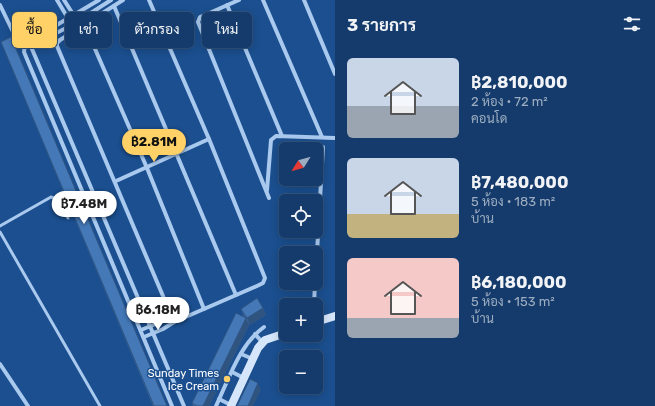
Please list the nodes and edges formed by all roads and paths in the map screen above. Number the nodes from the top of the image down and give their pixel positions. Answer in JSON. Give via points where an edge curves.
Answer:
{"nodes":[{"id":1,"x":57,"y":0,"type":"edge"},
{"id":2,"x":64,"y":0,"type":"edge"},
{"id":3,"x":99,"y":0,"type":"edge"},
{"id":4,"x":111,"y":0,"type":"edge"},
{"id":5,"x":123,"y":0,"type":"edge"},
{"id":6,"x":149,"y":0,"type":"edge"},
{"id":7,"x":238,"y":0,"type":"edge"},
{"id":8,"x":264,"y":0,"type":"edge"},
{"id":9,"x":304,"y":0,"type":"edge"},
{"id":10,"x":0,"y":5,"type":"edge"},
{"id":11,"x":227,"y":5,"type":"junction"},
{"id":12,"x":114,"y":6,"type":"junction"},
{"id":13,"x":72,"y":12,"type":"edge"},
{"id":14,"x":80,"y":12,"type":"edge"},
{"id":15,"x":93,"y":12,"type":"edge"},
{"id":16,"x":105,"y":12,"type":"edge"},
{"id":17,"x":65,"y":13,"type":"edge"},
{"id":18,"x":65,"y":21,"type":"edge"},
{"id":19,"x":65,"y":29,"type":"edge"},
{"id":20,"x":12,"y":30,"type":"edge"},
{"id":21,"x":65,"y":37,"type":"edge"},
{"id":22,"x":95,"y":48,"type":"edge"},
{"id":23,"x":24,"y":52,"type":"junction"},
{"id":24,"x":34,"y":52,"type":"junction"},
{"id":25,"x":335,"y":74,"type":"edge"},
{"id":26,"x":282,"y":136,"type":"junction"},
{"id":27,"x":322,"y":137,"type":"junction"},
{"id":28,"x":335,"y":138,"type":"edge"},
{"id":29,"x":209,"y":139,"type":"junction"},
{"id":30,"x":72,"y":142,"type":"junction"},
{"id":31,"x":63,"y":146,"type":"junction"},
{"id":32,"x":324,"y":147,"type":"dead end"},
{"id":33,"x":177,"y":154,"type":"junction"},
{"id":34,"x":147,"y":168,"type":"junction"},
{"id":35,"x":116,"y":181,"type":"junction"},
{"id":36,"x":267,"y":192,"type":"junction"},
{"id":37,"x":269,"y":198,"type":"dead end"},
{"id":38,"x":68,"y":218,"type":"dead end"},
{"id":39,"x":0,"y":226,"type":"edge"},
{"id":40,"x":0,"y":232,"type":"edge"},
{"id":41,"x":113,"y":239,"type":"junction"},
{"id":42,"x":105,"y":243,"type":"junction"},
{"id":43,"x":318,"y":246,"type":"edge"},
{"id":44,"x":236,"y":295,"type":"junction"},
{"id":45,"x":204,"y":309,"type":"junction"},
{"id":46,"x":335,"y":316,"type":"edge"},
{"id":47,"x":323,"y":320,"type":"edge"},
{"id":48,"x":174,"y":322,"type":"junction"},
{"id":49,"x":151,"y":326,"type":"junction"},
{"id":50,"x":264,"y":326,"type":"dead end"},
{"id":51,"x":141,"y":330,"type":"junction"},
{"id":52,"x":154,"y":333,"type":"junction"},
{"id":53,"x":255,"y":334,"type":"junction"},
{"id":54,"x":279,"y":335,"type":"edge"},
{"id":55,"x":144,"y":337,"type":"junction"},
{"id":56,"x":263,"y":343,"type":"junction"},
{"id":57,"x":241,"y":354,"type":"junction"},
{"id":58,"x":253,"y":359,"type":"junction"},
{"id":59,"x":0,"y":364,"type":"edge"},
{"id":60,"x":232,"y":372,"type":"junction"},
{"id":61,"x":244,"y":378,"type":"junction"},
{"id":62,"x":219,"y":399,"type":"junction"},
{"id":63,"x":231,"y":405,"type":"edge"},
{"id":64,"x":28,"y":406,"type":"edge"},
{"id":65,"x":100,"y":406,"type":"edge"},
{"id":66,"x":172,"y":406,"type":"edge"},
{"id":67,"x":184,"y":406,"type":"edge"},
{"id":68,"x":216,"y":406,"type":"edge"}],
"edges":[{"from":1,"to":17,"type":"street"},
{"from":2,"to":13,"type":"street"},
{"from":3,"to":14,"type":"street"},
{"from":4,"to":15,"type":"street"},
{"from":5,"to":12,"type":"street"},
{"from":6,"to":29,"type":"street"},
{"from":7,"to":11,"type":"street"},
{"from":8,"to":27,"type":"street"},
{"from":9,"to":25,"type":"street"},
{"from":10,"to":20,"type":"street"},
{"from":11,"to":26,"type":"street"},
{"from":11,"to":36,"type":"street","via":[[200,17],[198,22]]},
{"from":12,"to":16,"type":"street"},
{"from":12,"to":33,"type":"street"},
{"from":18,"to":23,"type":"street","via":[[25,44]]},
{"from":19,"to":24,"type":"street","via":[[33,46]]},
{"from":21,"to":35,"type":"street","via":[[57,43],[57,46]]},
{"from":22,"to":34,"type":"street"},
{"from":23,"to":24,"type":"street"},
{"from":23,"to":31,"type":"street"},
{"from":24,"to":30,"type":"street"},
{"from":26,"to":27,"type":"street"},
{"from":26,"to":36,"type":"street","via":[[276,136],[271,140]]},
{"from":27,"to":28,"type":"street"},
{"from":29,"to":33,"type":"street"},
{"from":29,"to":44,"type":"street","via":[[265,278],[257,286]]},
{"from":30,"to":31,"type":"street"},
{"from":30,"to":41,"type":"street"},
{"from":31,"to":42,"type":"street"},
{"from":32,"to":43,"type":"street"},
{"from":33,"to":34,"type":"street"},
{"from":33,"to":44,"type":"street"},
{"from":34,"to":35,"type":"street"},
{"from":34,"to":45,"type":"street"},
{"from":35,"to":48,"type":"street"},
{"from":36,"to":37,"type":"street"},
{"from":38,"to":39,"type":"lane","via":[[56,199],[51,198]]},
{"from":40,"to":65,"type":"lane"},
{"from":41,"to":42,"type":"street"},
{"from":41,"to":49,"type":"street"},
{"from":42,"to":51,"type":"street"},
{"from":44,"to":45,"type":"street"},
{"from":45,"to":48,"type":"street"},
{"from":46,"to":47,"type":"street"},
{"from":48,"to":49,"type":"street","via":[[165,320]]},
{"from":48,"to":52,"type":"street"},
{"from":49,"to":51,"type":"street"},
{"from":49,"to":52,"type":"street"},
{"from":50,"to":53,"type":"street"},
{"from":51,"to":55,"type":"street"},
{"from":52,"to":55,"type":"street"},
{"from":52,"to":67,"type":"street"},
{"from":53,"to":56,"type":"street"},
{"from":53,"to":57,"type":"street"},
{"from":54,"to":56,"type":"street"},
{"from":55,"to":66,"type":"street"},
{"from":56,"to":58,"type":"street"},
{"from":57,"to":58,"type":"street"},
{"from":57,"to":60,"type":"street"},
{"from":58,"to":61,"type":"street"},
{"from":59,"to":64,"type":"street"},
{"from":60,"to":61,"type":"street"},
{"from":60,"to":62,"type":"street"},
{"from":61,"to":63,"type":"street"},
{"from":62,"to":63,"type":"street"},
{"from":62,"to":68,"type":"street"}]}
